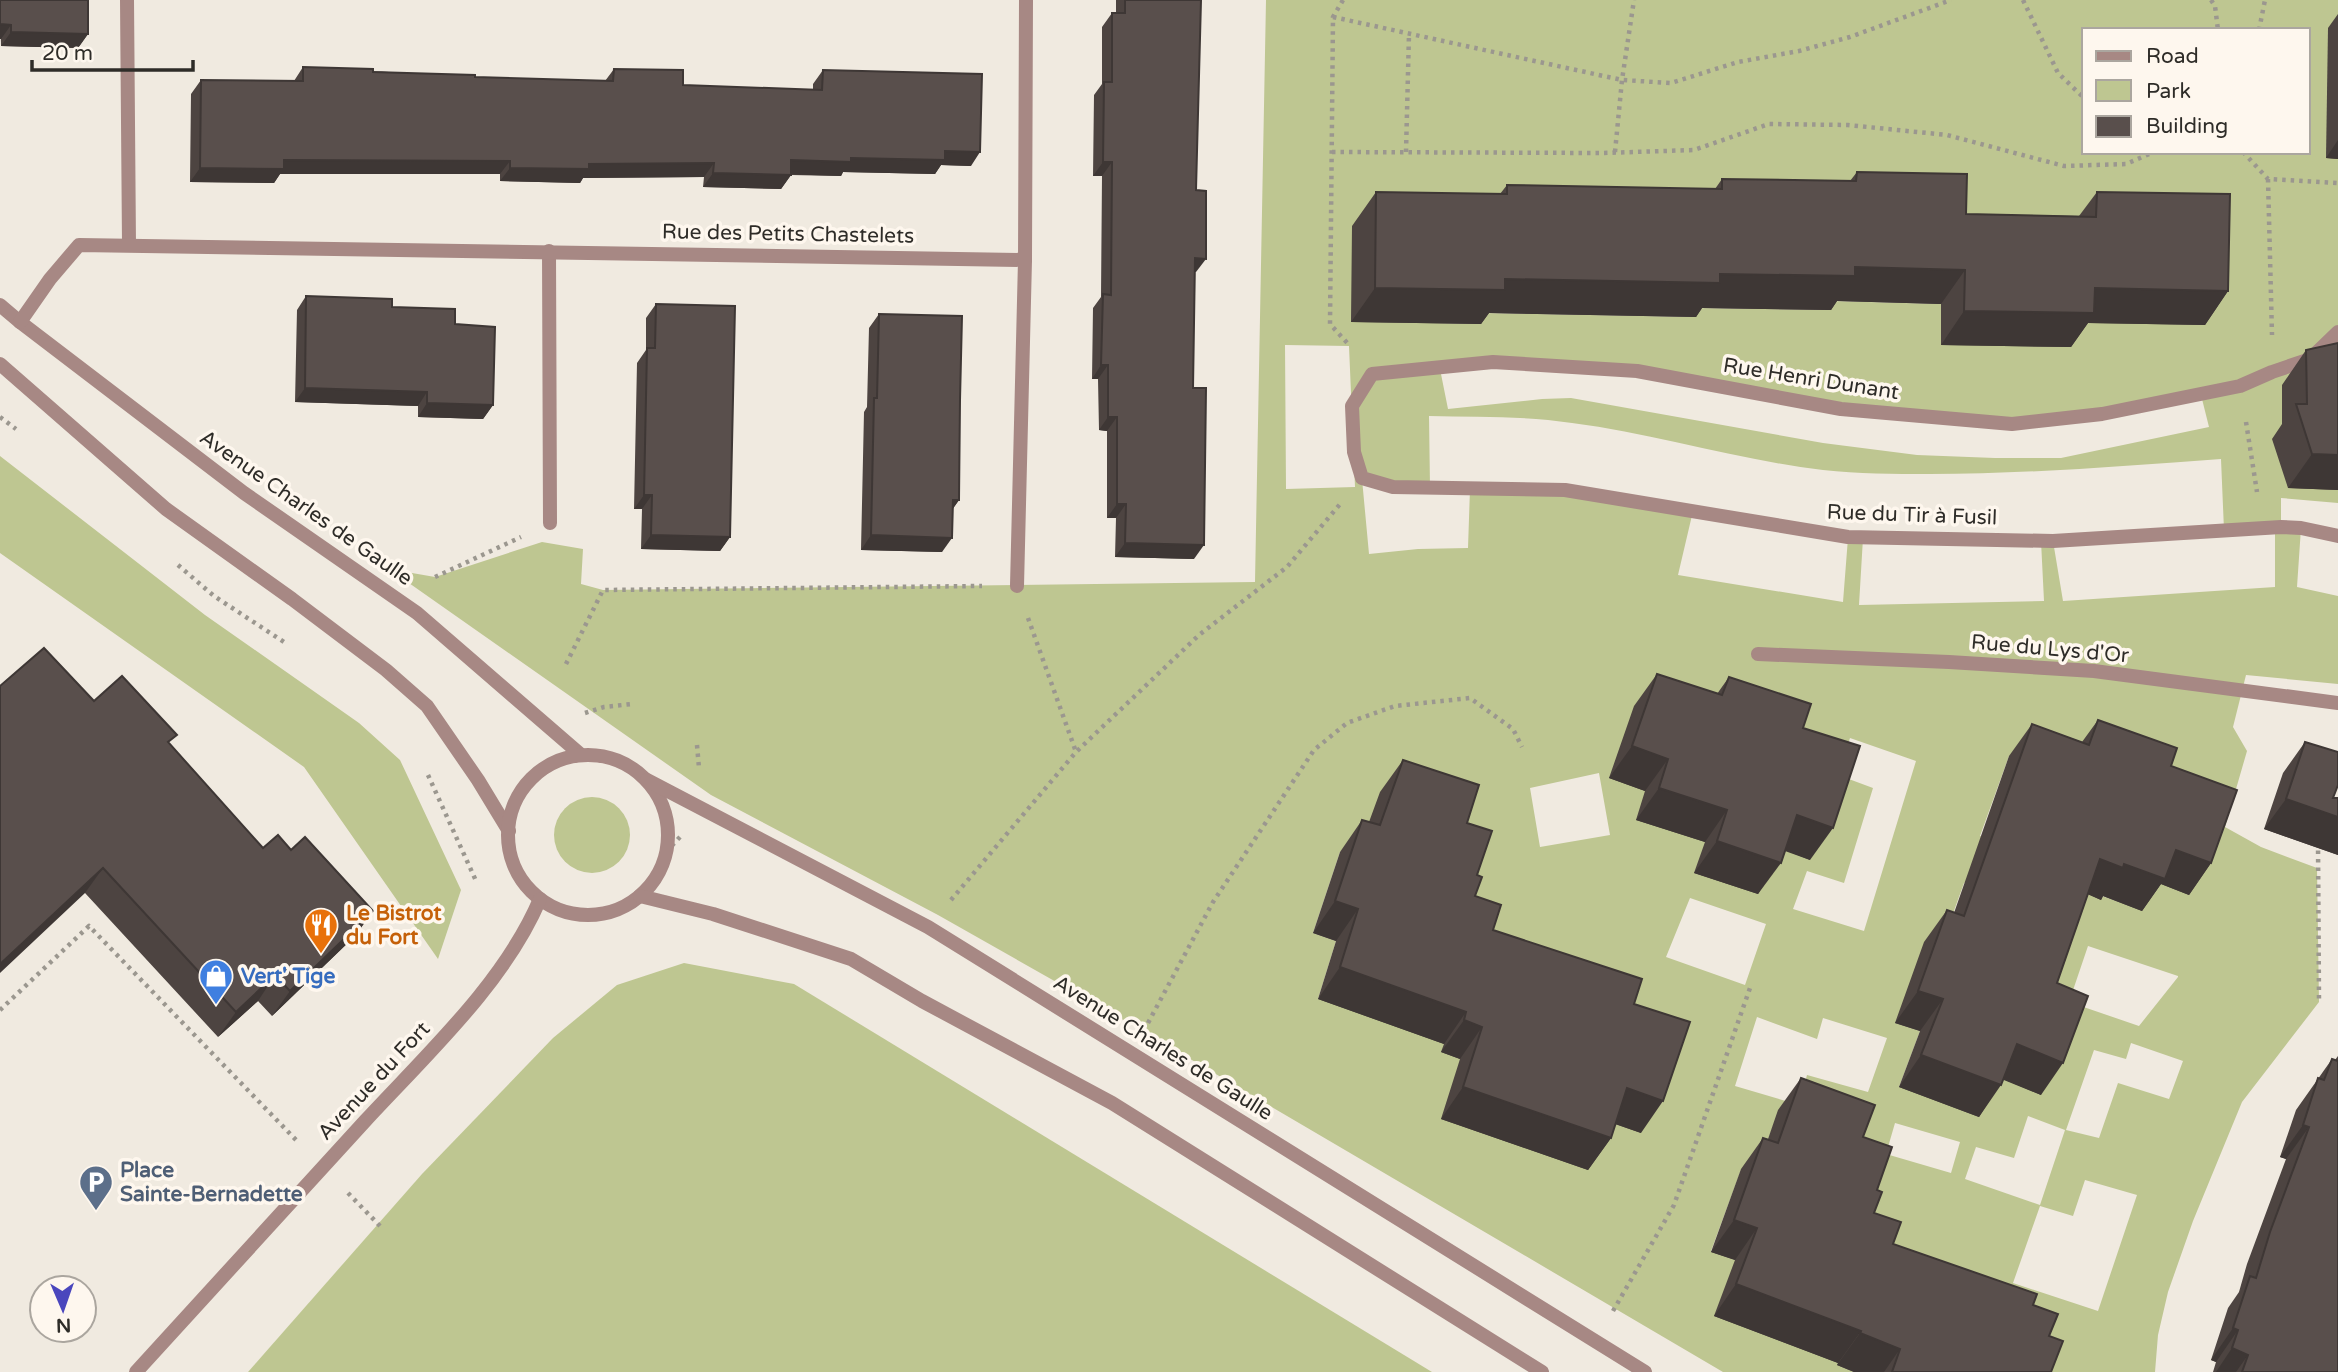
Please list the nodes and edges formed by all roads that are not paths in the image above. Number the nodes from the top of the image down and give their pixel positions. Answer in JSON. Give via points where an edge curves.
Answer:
{"nodes":[{"id":1,"x":127,"y":0,"type":"edge"},
{"id":2,"x":1026,"y":0,"type":"edge"},
{"id":3,"x":129,"y":244,"type":"junction"},
{"id":4,"x":549,"y":251,"type":"junction"},
{"id":5,"x":1025,"y":260,"type":"junction"},
{"id":6,"x":0,"y":305,"type":"edge"},
{"id":7,"x":20,"y":323,"type":"junction"},
{"id":8,"x":2338,"y":332,"type":"edge"},
{"id":9,"x":0,"y":364,"type":"edge"},
{"id":10,"x":1362,"y":478,"type":"joint"},
{"id":11,"x":550,"y":523,"type":"road end"},
{"id":12,"x":2338,"y":536,"type":"edge"},
{"id":13,"x":1017,"y":586,"type":"road end"},
{"id":14,"x":1758,"y":654,"type":"dead end"},
{"id":15,"x":2338,"y":703,"type":"edge"},
{"id":16,"x":580,"y":754,"type":"junction"},
{"id":17,"x":647,"y":780,"type":"junction"},
{"id":18,"x":509,"y":831,"type":"junction"},
{"id":19,"x":640,"y":896,"type":"junction"},
{"id":20,"x":540,"y":899,"type":"junction"},
{"id":21,"x":136,"y":1372,"type":"edge"},
{"id":22,"x":1542,"y":1372,"type":"edge"},
{"id":23,"x":1645,"y":1372,"type":"edge"}],
"edges":[{"from":1,"to":3,"type":"street"},
{"from":2,"to":5,"type":"street"},
{"from":3,"to":4,"type":"street","name":"Rue des Petits Chastelets"},
{"from":3,"to":7,"type":"street","name":"Rue des Petits Chastelets","via":[[79,245]]},
{"from":4,"to":5,"type":"street","name":"Rue des Petits Chastelets"},
{"from":4,"to":11,"type":"street"},
{"from":5,"to":13,"type":"street"},
{"from":6,"to":7,"type":"street","name":"Avenue Charles de Gaulle"},
{"from":7,"to":16,"type":"street","name":"Avenue Charles de Gaulle","via":[[244,493],[417,613]]},
{"from":8,"to":10,"type":"street","name":"Rue Henri Dunant","via":[[2310,359],[2240,386],[2102,414],[2012,424],[1841,409],[1637,372],[1493,362],[1372,374],[1352,405],[1353,452]]},
{"from":9,"to":18,"type":"street","via":[[166,509],[386,670],[427,706]]},
{"from":10,"to":12,"type":"street","name":"Rue du Tir à Fusil","via":[[1393,487],[1564,490],[1848,537],[2053,541],[2263,527],[2301,528]]},
{"from":14,"to":15,"type":"street","name":"Rue du Lys d'Or","via":[[2094,671]]},
{"from":16,"to":17,"type":"street","via":[[627,764]]},
{"from":16,"to":18,"type":"street","via":[[556,760],[536,774],[519,794]]},
{"from":17,"to":19,"type":"street","via":[[661,801],[668,826],[666,852],[657,876]]},
{"from":17,"to":23,"type":"street","name":"Avenue Charles de Gaulle","via":[[928,927]]},
{"from":18,"to":20,"type":"street","via":[[516,870]]},
{"from":19,"to":20,"type":"street","via":[[596,915],[573,914]]},
{"from":19,"to":22,"type":"street","via":[[713,914],[851,959],[1112,1103]]},
{"from":20,"to":21,"type":"street","name":"Avenue du Fort","via":[[473,1005]]}]}
